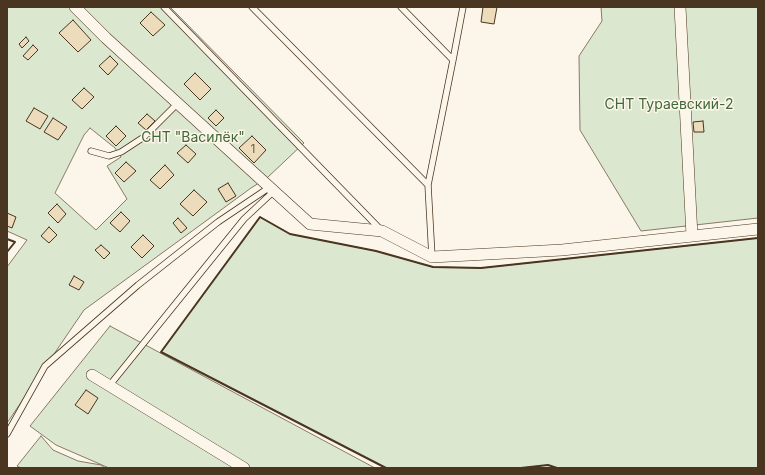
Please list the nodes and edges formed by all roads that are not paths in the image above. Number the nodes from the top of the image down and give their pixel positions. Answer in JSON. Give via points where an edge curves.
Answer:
{"nodes":[{"id":1,"x":75,"y":7,"type":"edge"},
{"id":2,"x":164,"y":7,"type":"edge"},
{"id":3,"x":252,"y":7,"type":"edge"},
{"id":4,"x":401,"y":7,"type":"edge"},
{"id":5,"x":463,"y":7,"type":"edge"},
{"id":6,"x":680,"y":7,"type":"edge"},
{"id":7,"x":453,"y":60,"type":"junction"},
{"id":8,"x":178,"y":103,"type":"junction"},
{"id":9,"x":90,"y":151,"type":"dead end"},
{"id":10,"x":428,"y":185,"type":"junction"},
{"id":11,"x":272,"y":189,"type":"junction"},
{"id":12,"x":758,"y":229,"type":"edge"},
{"id":13,"x":382,"y":231,"type":"junction"},
{"id":14,"x":692,"y":236,"type":"junction"},
{"id":15,"x":432,"y":257,"type":"junction"},
{"id":16,"x":92,"y":375,"type":"dead end"},
{"id":17,"x":109,"y":386,"type":"junction"},
{"id":18,"x":8,"y":432,"type":"edge"},
{"id":19,"x":244,"y":468,"type":"edge"}],
"edges":[{"from":1,"to":8,"type":"street"},
{"from":2,"to":13,"type":"lane"},
{"from":3,"to":10,"type":"lane"},
{"from":4,"to":7,"type":"lane"},
{"from":5,"to":7,"type":"lane"},
{"from":6,"to":14,"type":"street"},
{"from":7,"to":10,"type":"lane"},
{"from":8,"to":9,"type":"lane","via":[[144,137],[121,152],[109,156]]},
{"from":8,"to":11,"type":"street"},
{"from":10,"to":15,"type":"lane"},
{"from":11,"to":13,"type":"street","via":[[310,224]]},
{"from":11,"to":17,"type":"lane","via":[[244,219]]},
{"from":11,"to":18,"type":"lane","via":[[218,222],[144,280],[45,366]]},
{"from":12,"to":14,"type":"street"},
{"from":13,"to":15,"type":"street"},
{"from":14,"to":15,"type":"street","via":[[562,250]]},
{"from":16,"to":17,"type":"street"},
{"from":17,"to":19,"type":"street"}]}
